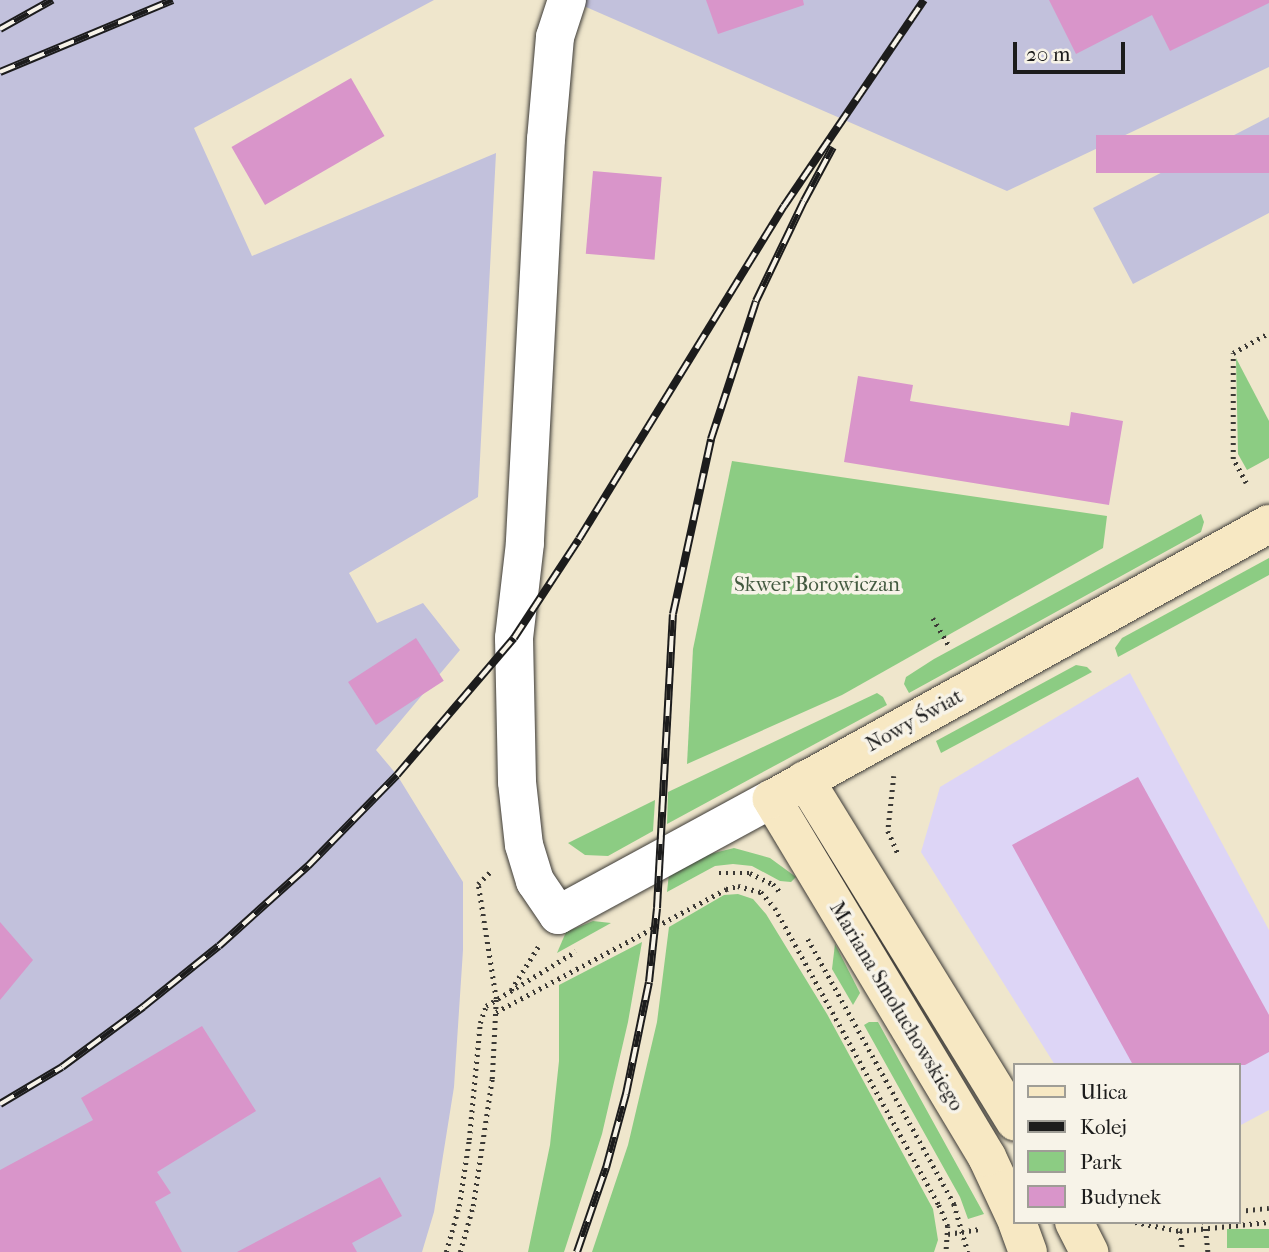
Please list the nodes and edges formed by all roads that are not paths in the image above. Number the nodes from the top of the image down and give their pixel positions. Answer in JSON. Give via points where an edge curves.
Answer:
{"nodes":[{"id":1,"x":567,"y":0,"type":"edge"},
{"id":2,"x":1269,"y":524,"type":"edge"},
{"id":3,"x":805,"y":780,"type":"junction"},
{"id":4,"x":772,"y":799,"type":"junction"},
{"id":5,"x":1014,"y":1120,"type":"edge"},
{"id":6,"x":1014,"y":1215,"type":"edge"},
{"id":7,"x":1018,"y":1224,"type":"edge"},
{"id":8,"x":1075,"y":1224,"type":"edge"},
{"id":9,"x":1028,"y":1252,"type":"edge"},
{"id":10,"x":1089,"y":1252,"type":"edge"}],
"edges":[{"from":1,"to":4,"type":"street","name":"Nowy Świat","via":[[555,37],[546,139],[525,543],[514,638],[517,782],[524,845],[535,881],[558,915]]},
{"from":2,"to":3,"type":"street","name":"Nowy Świat"},
{"from":3,"to":4,"type":"street","name":"Nowy Świat"},
{"from":3,"to":5,"type":"street","name":"Mariana Smoluchowskiego"},
{"from":4,"to":6,"type":"street","name":"Mariana Smoluchowskiego","via":[[987,1157]]},
{"from":7,"to":9,"type":"street"},
{"from":8,"to":10,"type":"street"}]}
